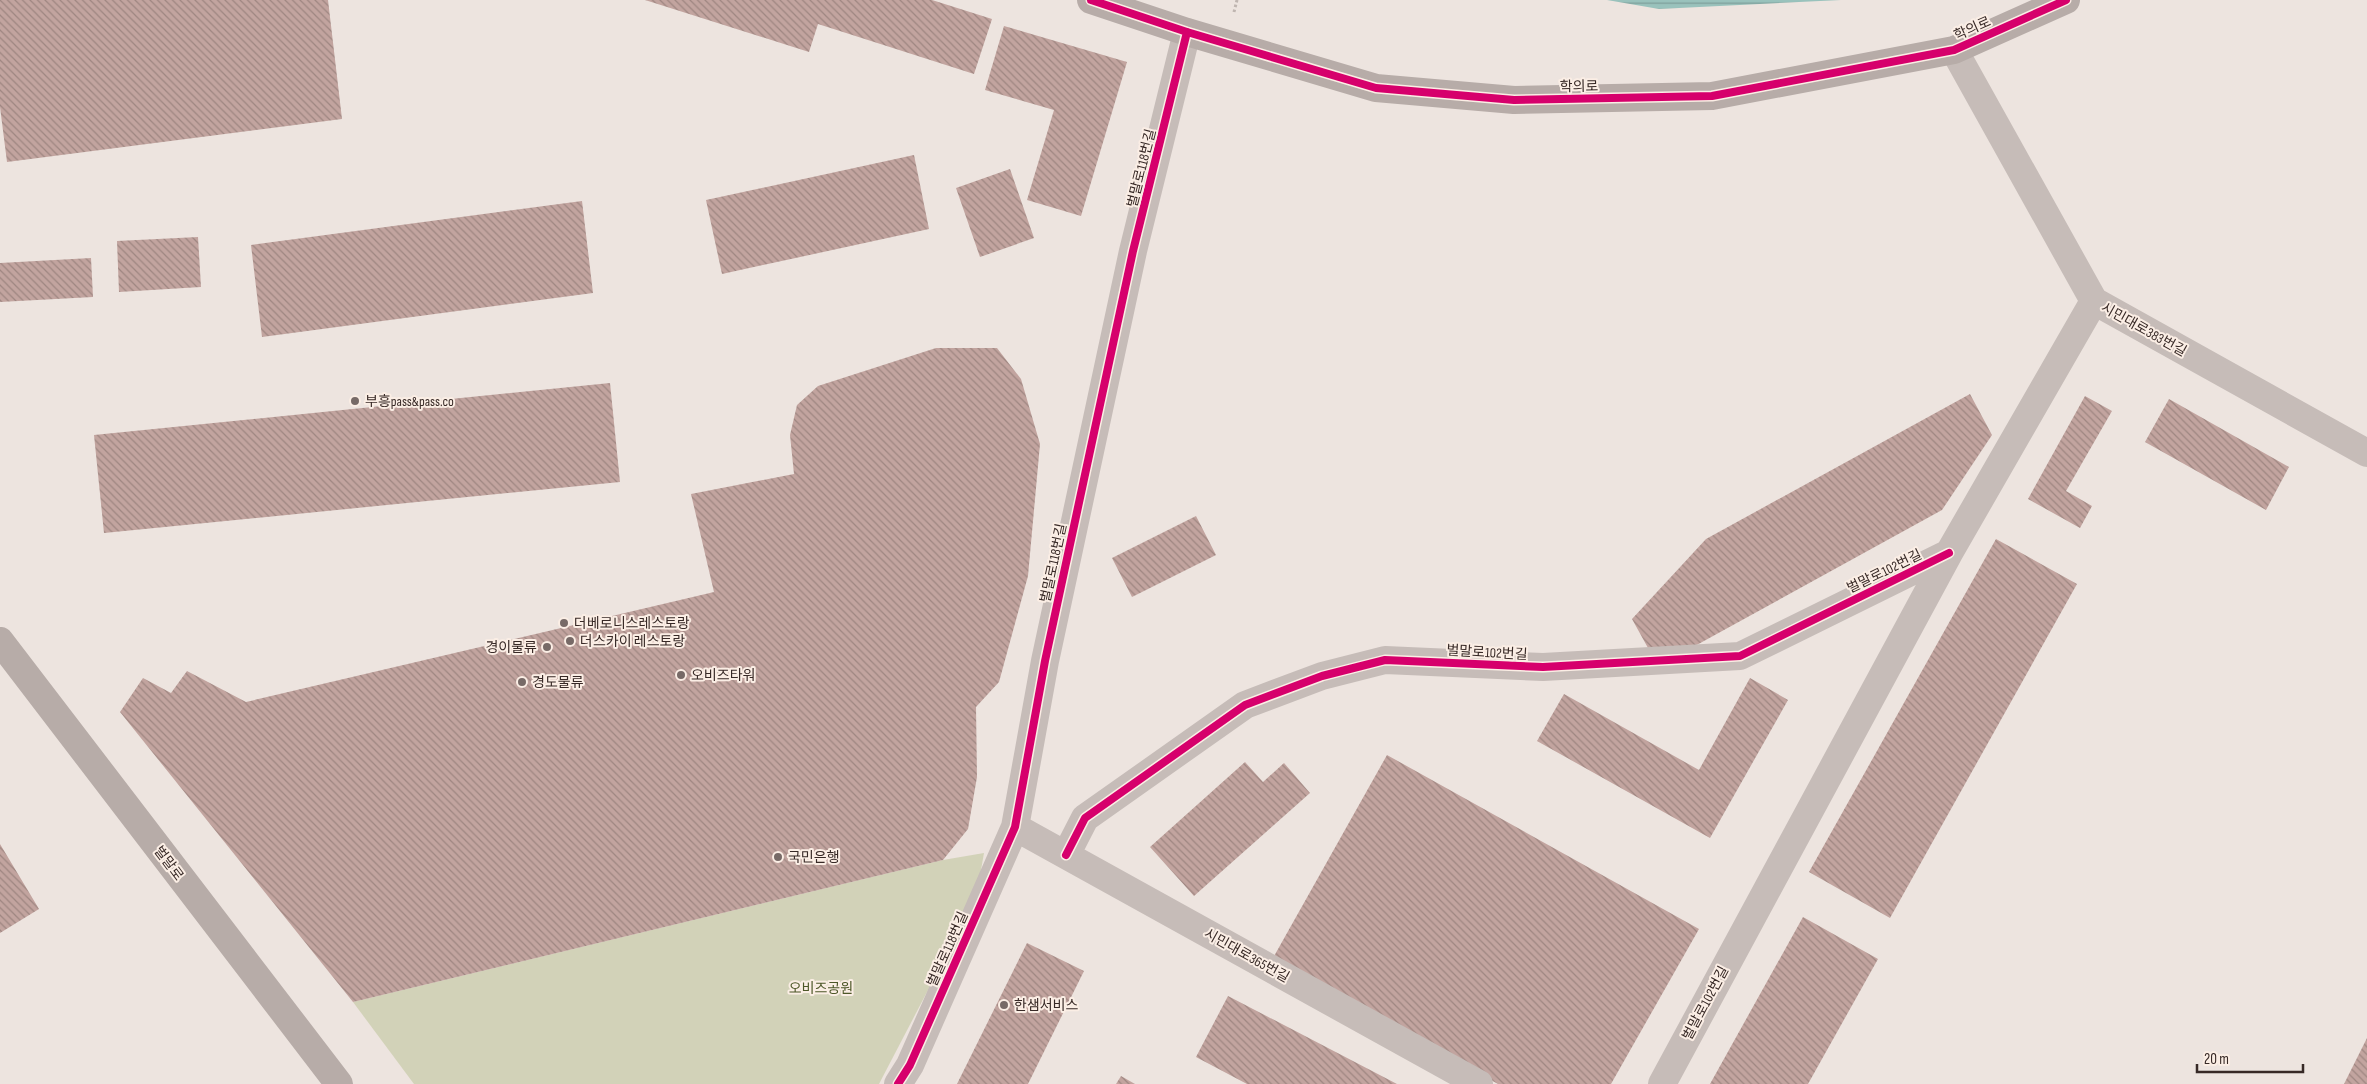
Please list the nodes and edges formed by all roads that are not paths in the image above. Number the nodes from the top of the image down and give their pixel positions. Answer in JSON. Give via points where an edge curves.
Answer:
{"nodes":[{"id":1,"x":1090,"y":0,"type":"edge"},
{"id":2,"x":2066,"y":0,"type":"edge"},
{"id":3,"x":1187,"y":32,"type":"junction"},
{"id":4,"x":1954,"y":50,"type":"junction"},
{"id":5,"x":2094,"y":301,"type":"junction"},
{"id":6,"x":2367,"y":453,"type":"edge"},
{"id":7,"x":1949,"y":553,"type":"junction"},
{"id":8,"x":0,"y":641,"type":"edge"},
{"id":9,"x":1015,"y":827,"type":"junction"},
{"id":10,"x":1066,"y":855,"type":"junction"},
{"id":11,"x":339,"y":1084,"type":"edge"},
{"id":12,"x":898,"y":1084,"type":"edge"},
{"id":13,"x":1479,"y":1084,"type":"edge"},
{"id":14,"x":1662,"y":1084,"type":"edge"}],
"edges":[{"from":1,"to":3,"type":"street","name":"학의로"},
{"from":2,"to":4,"type":"street","name":"학의로"},
{"from":3,"to":4,"type":"street","name":"학의로","via":[[1376,88],[1514,100],[1712,96]]},
{"from":3,"to":9,"type":"street","name":"벌말로118번길","via":[[1133,251],[1045,661]]},
{"from":4,"to":5,"type":"street","name":"시민대로383번길"},
{"from":5,"to":6,"type":"street","name":"시민대로383번길"},
{"from":5,"to":7,"type":"street","name":"벌말로102번길"},
{"from":7,"to":10,"type":"street","name":"벌말로102번길","via":[[1740,656],[1543,667],[1386,660],[1322,676],[1245,705],[1085,818]]},
{"from":7,"to":14,"type":"street","name":"벌말로102번길"},
{"from":8,"to":11,"type":"street","name":"벌말로"},
{"from":9,"to":10,"type":"street","name":"시민대로365번길"},
{"from":9,"to":12,"type":"street","name":"벌말로118번길","via":[[910,1065]]},
{"from":10,"to":13,"type":"street","name":"시민대로365번길"}]}
